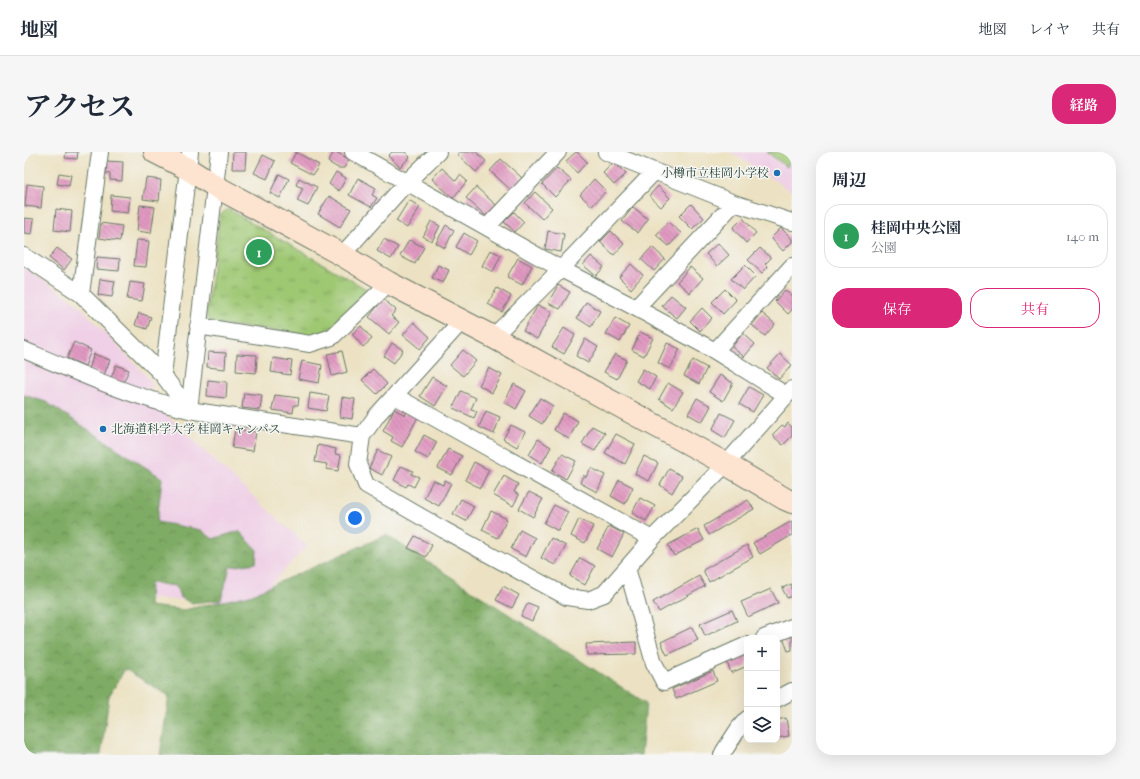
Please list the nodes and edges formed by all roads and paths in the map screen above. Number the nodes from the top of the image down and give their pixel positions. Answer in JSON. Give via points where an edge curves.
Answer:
{"nodes":[{"id":1,"x":100,"y":152,"type":"edge"},
{"id":2,"x":155,"y":152,"type":"edge"},
{"id":3,"x":218,"y":152,"type":"edge"},
{"id":4,"x":353,"y":152,"type":"edge"},
{"id":5,"x":438,"y":152,"type":"edge"},
{"id":6,"x":558,"y":152,"type":"edge"},
{"id":7,"x":606,"y":152,"type":"edge"},
{"id":8,"x":189,"y":161,"type":"edge"},
{"id":9,"x":655,"y":171,"type":"junction"},
{"id":10,"x":406,"y":182,"type":"junction"},
{"id":11,"x":215,"y":186,"type":"junction"},
{"id":12,"x":734,"y":203,"type":"junction"},
{"id":13,"x":792,"y":222,"type":"edge"},
{"id":14,"x":487,"y":227,"type":"junction"},
{"id":15,"x":342,"y":255,"type":"junction"},
{"id":16,"x":24,"y":256,"type":"edge"},
{"id":17,"x":792,"y":266,"type":"edge"},
{"id":18,"x":561,"y":269,"type":"junction"},
{"id":19,"x":389,"y":283,"type":"junction"},
{"id":20,"x":81,"y":294,"type":"junction"},
{"id":21,"x":636,"y":308,"type":"junction"},
{"id":22,"x":462,"y":321,"type":"junction"},
{"id":23,"x":198,"y":326,"type":"junction"},
{"id":24,"x":493,"y":337,"type":"junction"},
{"id":25,"x":24,"y":350,"type":"edge"},
{"id":26,"x":715,"y":351,"type":"junction"},
{"id":27,"x":163,"y":375,"type":"junction"},
{"id":28,"x":789,"y":392,"type":"edge"},
{"id":29,"x":395,"y":396,"type":"junction"},
{"id":30,"x":189,"y":410,"type":"junction"},
{"id":31,"x":362,"y":436,"type":"junction"},
{"id":32,"x":726,"y":464,"type":"junction"},
{"id":33,"x":792,"y":502,"type":"edge"},
{"id":34,"x":652,"y":539,"type":"junction"},
{"id":35,"x":627,"y":568,"type":"junction"},
{"id":36,"x":792,"y":627,"type":"edge"},
{"id":37,"x":772,"y":635,"type":"edge"},
{"id":38,"x":744,"y":646,"type":"edge"},
{"id":39,"x":792,"y":691,"type":"edge"},
{"id":40,"x":780,"y":697,"type":"edge"},
{"id":41,"x":744,"y":722,"type":"edge"},
{"id":42,"x":722,"y":755,"type":"edge"}],
"edges":[{"from":1,"to":20,"type":"street"},
{"from":2,"to":8,"type":"street"},
{"from":3,"to":11,"type":"street"},
{"from":4,"to":10,"type":"street"},
{"from":5,"to":10,"type":"street"},
{"from":6,"to":14,"type":"street"},
{"from":7,"to":9,"type":"street"},
{"from":8,"to":11,"type":"street"},
{"from":8,"to":27,"type":"street"},
{"from":9,"to":12,"type":"street"},
{"from":9,"to":18,"type":"street"},
{"from":10,"to":14,"type":"street"},
{"from":10,"to":15,"type":"street"},
{"from":11,"to":15,"type":"street"},
{"from":11,"to":23,"type":"street"},
{"from":12,"to":13,"type":"street"},
{"from":12,"to":21,"type":"street"},
{"from":14,"to":18,"type":"street"},
{"from":15,"to":19,"type":"street"},
{"from":16,"to":20,"type":"street"},
{"from":17,"to":26,"type":"street"},
{"from":18,"to":21,"type":"street"},
{"from":18,"to":24,"type":"street"},
{"from":19,"to":22,"type":"street"},
{"from":19,"to":23,"type":"street","via":[[332,338],[310,344]]},
{"from":20,"to":27,"type":"street"},
{"from":21,"to":26,"type":"street"},
{"from":22,"to":24,"type":"street"},
{"from":22,"to":29,"type":"street"},
{"from":23,"to":30,"type":"street"},
{"from":24,"to":32,"type":"street"},
{"from":25,"to":30,"type":"street","via":[[88,377]]},
{"from":26,"to":28,"type":"street"},
{"from":27,"to":30,"type":"street"},
{"from":28,"to":32,"type":"street"},
{"from":29,"to":31,"type":"street"},
{"from":29,"to":34,"type":"street"},
{"from":30,"to":31,"type":"street"},
{"from":31,"to":35,"type":"street","via":[[358,464],[366,485],[566,597],[588,600],[604,594]]},
{"from":32,"to":33,"type":"street"},
{"from":32,"to":34,"type":"street"},
{"from":34,"to":35,"type":"street"},
{"from":35,"to":38,"type":"street","via":[[654,664],[664,682]]},
{"from":36,"to":37,"type":"street"},
{"from":39,"to":40,"type":"street"},
{"from":41,"to":42,"type":"street"}]}
